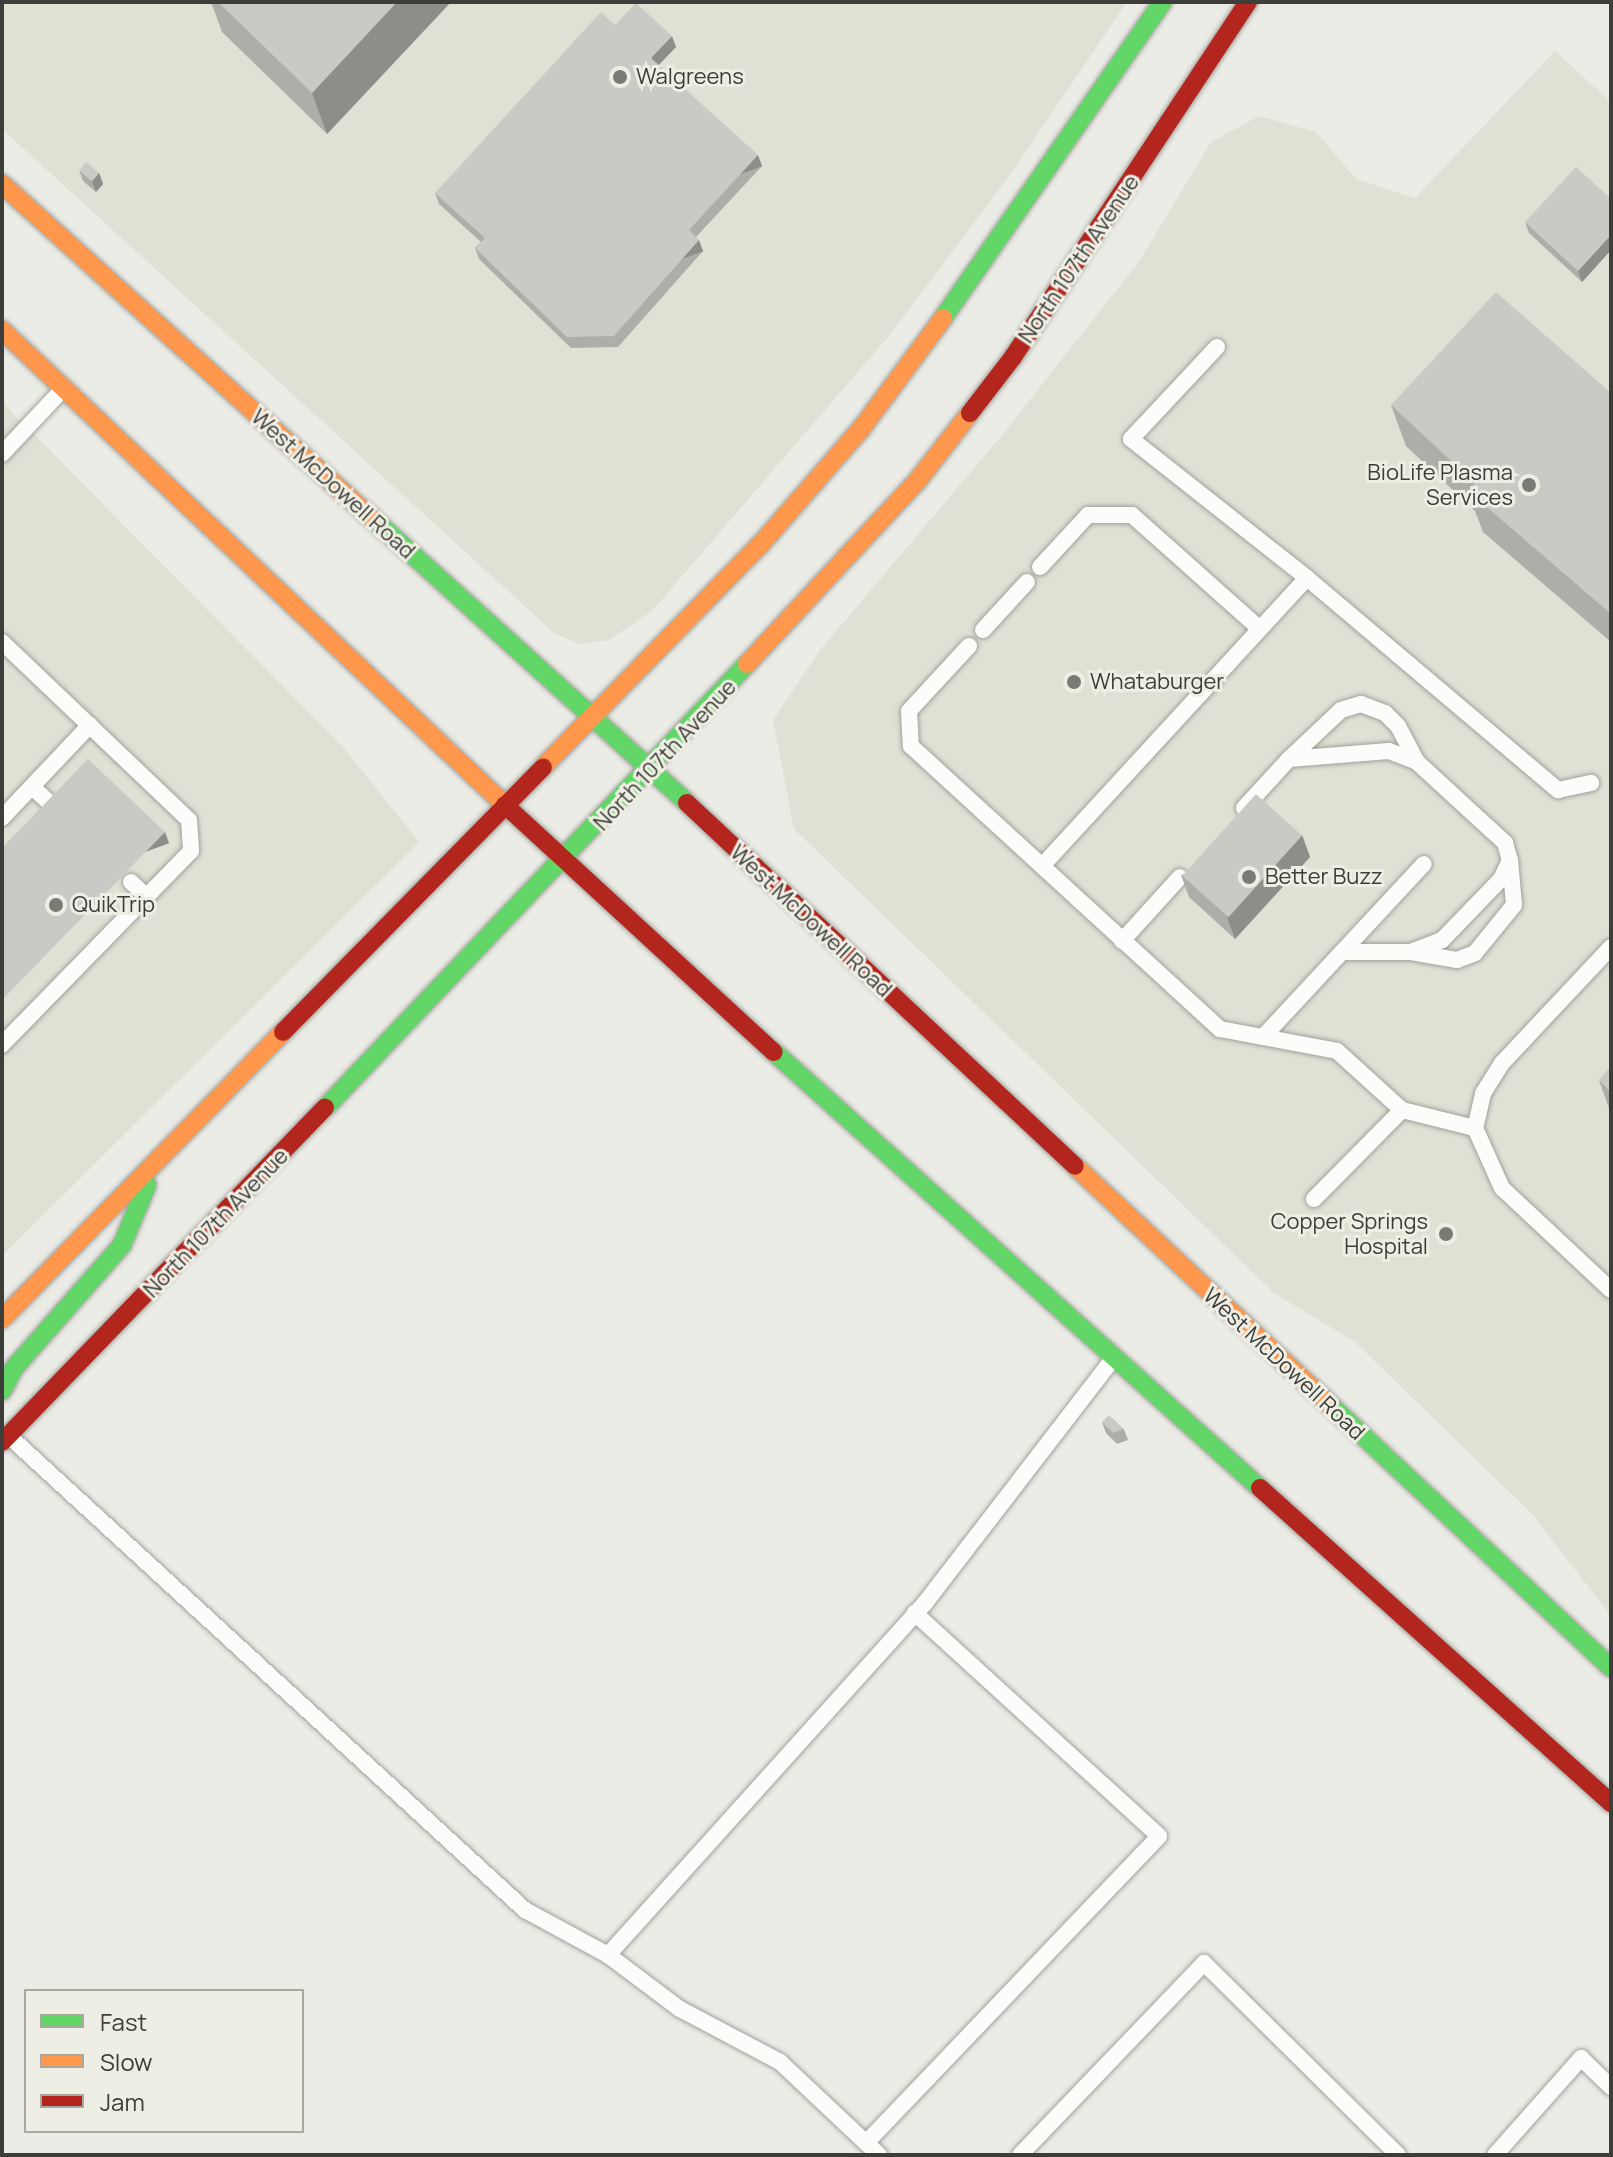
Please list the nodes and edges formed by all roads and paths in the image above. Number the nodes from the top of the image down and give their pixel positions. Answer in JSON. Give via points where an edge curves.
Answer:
{"nodes":[{"id":1,"x":1163,"y":2,"type":"edge"},
{"id":2,"x":1248,"y":2,"type":"edge"},
{"id":3,"x":2,"y":184,"type":"edge"},
{"id":4,"x":2,"y":330,"type":"edge"},
{"id":5,"x":1217,"y":347,"type":"dead end"},
{"id":6,"x":63,"y":389,"type":"junction"},
{"id":7,"x":2,"y":454,"type":"edge"},
{"id":8,"x":1040,"y":567,"type":"dead end"},
{"id":9,"x":1307,"y":578,"type":"junction"},
{"id":10,"x":1027,"y":582,"type":"dead end"},
{"id":11,"x":1260,"y":629,"type":"junction"},
{"id":12,"x":983,"y":630,"type":"dead end"},
{"id":13,"x":2,"y":642,"type":"edge"},
{"id":14,"x":969,"y":646,"type":"dead end"},
{"id":15,"x":590,"y":715,"type":"junction"},
{"id":16,"x":90,"y":725,"type":"junction"},
{"id":17,"x":1289,"y":759,"type":"junction"},
{"id":18,"x":1417,"y":762,"type":"junction"},
{"id":19,"x":651,"y":770,"type":"junction"},
{"id":20,"x":1591,"y":783,"type":"dead end"},
{"id":21,"x":32,"y":787,"type":"junction"},
{"id":22,"x":504,"y":804,"type":"junction"},
{"id":23,"x":55,"y":808,"type":"edge"},
{"id":24,"x":1236,"y":816,"type":"edge"},
{"id":25,"x":2,"y":818,"type":"edge"},
{"id":26,"x":566,"y":859,"type":"junction"},
{"id":27,"x":1510,"y":860,"type":"junction"},
{"id":28,"x":1424,"y":864,"type":"dead end"},
{"id":29,"x":1042,"y":866,"type":"junction"},
{"id":30,"x":1180,"y":877,"type":"edge"},
{"id":31,"x":131,"y":882,"type":"edge"},
{"id":32,"x":147,"y":897,"type":"junction"},
{"id":33,"x":88,"y":927,"type":"dead end"},
{"id":34,"x":103,"y":941,"type":"junction"},
{"id":35,"x":1122,"y":941,"type":"junction"},
{"id":36,"x":1611,"y":947,"type":"edge"},
{"id":37,"x":1342,"y":952,"type":"junction"},
{"id":38,"x":1411,"y":952,"type":"junction"},
{"id":39,"x":45,"y":972,"type":"dead end"},
{"id":40,"x":60,"y":986,"type":"junction"},
{"id":41,"x":1263,"y":1037,"type":"junction"},
{"id":42,"x":2,"y":1045,"type":"edge"},
{"id":43,"x":1402,"y":1110,"type":"junction"},
{"id":44,"x":1475,"y":1128,"type":"junction"},
{"id":45,"x":154,"y":1168,"type":"junction"},
{"id":46,"x":1314,"y":1199,"type":"dead end"},
{"id":47,"x":1611,"y":1290,"type":"edge"},
{"id":48,"x":2,"y":1319,"type":"edge"},
{"id":49,"x":1114,"y":1358,"type":"junction"},
{"id":50,"x":2,"y":1391,"type":"edge"},
{"id":51,"x":4,"y":1433,"type":"edge"},
{"id":52,"x":915,"y":1613,"type":"junction"},
{"id":53,"x":1611,"y":1668,"type":"edge"},
{"id":54,"x":1611,"y":1803,"type":"edge"},
{"id":55,"x":608,"y":1955,"type":"junction"},
{"id":56,"x":1611,"y":2087,"type":"edge"},
{"id":57,"x":866,"y":2143,"type":"junction"},
{"id":58,"x":879,"y":2155,"type":"edge"},
{"id":59,"x":1020,"y":2155,"type":"edge"},
{"id":60,"x":1398,"y":2155,"type":"edge"},
{"id":61,"x":1495,"y":2155,"type":"edge"}],
"edges":[{"from":1,"to":15,"type":"main road","via":[[1004,235],[861,429],[760,545]]},
{"from":2,"to":19,"type":"main road","name":"North 107th Avenue","via":[[1013,357],[937,456]]},
{"from":3,"to":15,"type":"main road","name":"West McDowell Road"},
{"from":4,"to":6,"type":"main road"},
{"from":5,"to":9,"type":"lane","via":[[1131,439]]},
{"from":6,"to":7,"type":"lane"},
{"from":6,"to":22,"type":"main road"},
{"from":8,"to":11,"type":"lane","via":[[1088,515],[1132,515]]},
{"from":9,"to":11,"type":"lane"},
{"from":9,"to":20,"type":"lane","via":[[1558,790]]},
{"from":10,"to":12,"type":"lane"},
{"from":11,"to":29,"type":"lane"},
{"from":13,"to":16,"type":"lane"},
{"from":14,"to":29,"type":"lane","via":[[909,711],[911,746]]},
{"from":15,"to":19,"type":"main road","name":"West McDowell Road"},
{"from":15,"to":22,"type":"main road"},
{"from":16,"to":21,"type":"lane"},
{"from":16,"to":32,"type":"lane","via":[[189,820],[191,851]]},
{"from":17,"to":18,"type":"lane","via":[[1389,751]]},
{"from":17,"to":18,"type":"lane","via":[[1341,710],[1361,704],[1385,713],[1398,726]]},
{"from":17,"to":24,"type":"lane"},
{"from":18,"to":27,"type":"lane","via":[[1505,843]]},
{"from":19,"to":26,"type":"main road","name":"North 107th Avenue"},
{"from":19,"to":53,"type":"main road","name":"West McDowell Road"},
{"from":21,"to":23,"type":"lane"},
{"from":21,"to":25,"type":"lane"},
{"from":22,"to":26,"type":"main road"},
{"from":22,"to":45,"type":"main road"},
{"from":26,"to":49,"type":"main road"},
{"from":26,"to":51,"type":"main road","name":"North 107th Avenue"},
{"from":27,"to":38,"type":"lane","via":[[1501,879],[1442,940]]},
{"from":27,"to":38,"type":"lane","via":[[1514,905],[1475,953],[1457,960]]},
{"from":28,"to":37,"type":"lane"},
{"from":29,"to":35,"type":"lane"},
{"from":30,"to":35,"type":"lane"},
{"from":31,"to":32,"type":"lane"},
{"from":32,"to":34,"type":"lane"},
{"from":33,"to":34,"type":"lane"},
{"from":34,"to":40,"type":"lane"},
{"from":35,"to":41,"type":"lane","via":[[1220,1029]]},
{"from":36,"to":44,"type":"lane","via":[[1502,1063],[1483,1094]]},
{"from":37,"to":38,"type":"lane"},
{"from":37,"to":41,"type":"lane"},
{"from":39,"to":40,"type":"lane"},
{"from":40,"to":42,"type":"lane"},
{"from":41,"to":43,"type":"lane","via":[[1337,1051]]},
{"from":43,"to":44,"type":"lane"},
{"from":43,"to":46,"type":"lane"},
{"from":44,"to":47,"type":"lane","via":[[1502,1188]]},
{"from":45,"to":48,"type":"main road"},
{"from":45,"to":50,"type":"main road","via":[[122,1245],[14,1368]]},
{"from":49,"to":52,"type":"lane"},
{"from":49,"to":54,"type":"main road"},
{"from":51,"to":55,"type":"lane","via":[[525,1910]]},
{"from":52,"to":55,"type":"lane"},
{"from":52,"to":57,"type":"lane","via":[[1159,1836]]},
{"from":55,"to":57,"type":"lane","via":[[680,2009],[780,2062]]},
{"from":56,"to":61,"type":"lane","via":[[1581,2058]]},
{"from":57,"to":58,"type":"lane"},
{"from":59,"to":60,"type":"lane","via":[[1204,1963]]}]}
